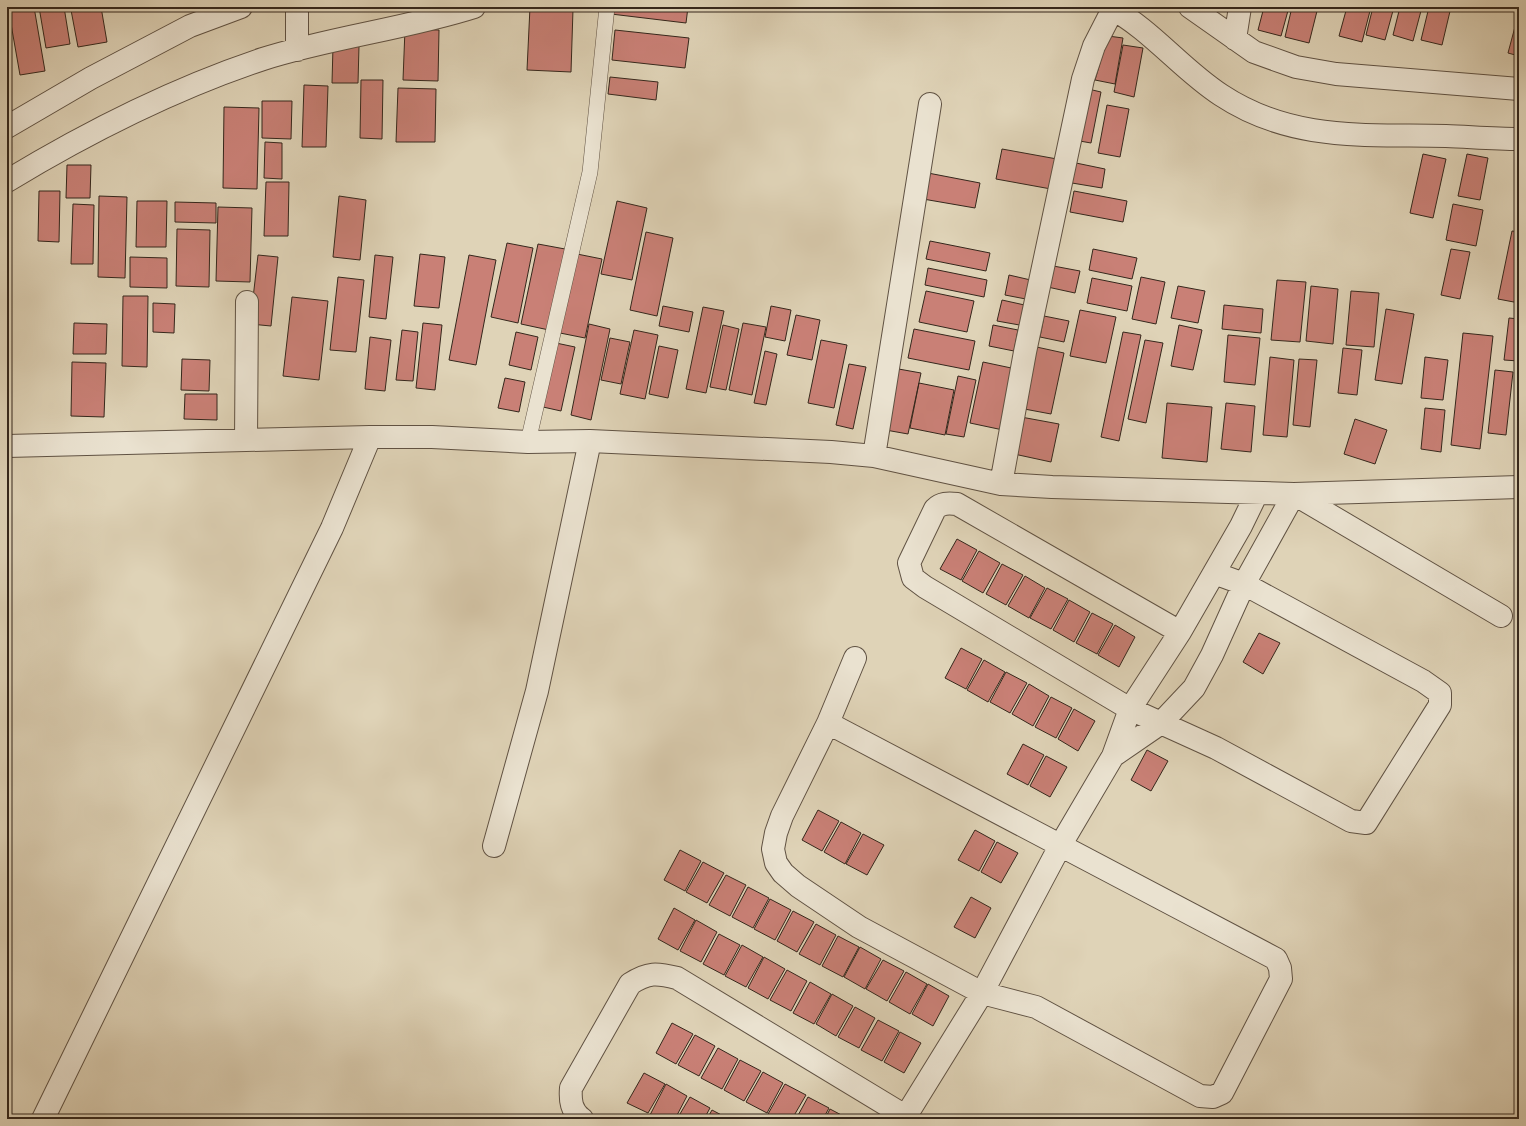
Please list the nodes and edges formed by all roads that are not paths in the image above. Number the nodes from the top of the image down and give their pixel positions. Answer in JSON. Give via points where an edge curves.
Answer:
{"nodes":[{"id":1,"x":241,"y":7,"type":"edge"},
{"id":2,"x":297,"y":7,"type":"edge"},
{"id":3,"x":474,"y":7,"type":"edge"},
{"id":4,"x":607,"y":7,"type":"edge"},
{"id":5,"x":1190,"y":7,"type":"edge"},
{"id":6,"x":1240,"y":7,"type":"edge"},
{"id":7,"x":1112,"y":8,"type":"edge"},
{"id":8,"x":1235,"y":39,"type":"junction"},
{"id":9,"x":298,"y":46,"type":"junction"},
{"id":10,"x":1519,"y":89,"type":"edge"},
{"id":11,"x":930,"y":104,"type":"dead end"},
{"id":12,"x":7,"y":127,"type":"edge"},
{"id":13,"x":1519,"y":139,"type":"edge"},
{"id":14,"x":7,"y":181,"type":"edge"},
{"id":15,"x":247,"y":302,"type":"dead end"},
{"id":16,"x":370,"y":437,"type":"junction"},
{"id":17,"x":246,"y":440,"type":"junction"},
{"id":18,"x":590,"y":441,"type":"junction"},
{"id":19,"x":528,"y":442,"type":"junction"},
{"id":20,"x":7,"y":446,"type":"edge"},
{"id":21,"x":874,"y":456,"type":"junction"},
{"id":22,"x":1001,"y":484,"type":"junction"},
{"id":23,"x":1519,"y":487,"type":"edge"},
{"id":24,"x":1257,"y":493,"type":"junction"},
{"id":25,"x":1294,"y":494,"type":"junction"},
{"id":26,"x":1214,"y":573,"type":"junction"},
{"id":27,"x":1244,"y":584,"type":"junction"},
{"id":28,"x":1500,"y":616,"type":"dead end"},
{"id":29,"x":1180,"y":632,"type":"junction"},
{"id":30,"x":855,"y":658,"type":"dead end"},
{"id":31,"x":1130,"y":709,"type":"junction"},
{"id":32,"x":828,"y":723,"type":"junction"},
{"id":33,"x":1161,"y":723,"type":"junction"},
{"id":34,"x":1113,"y":756,"type":"junction"},
{"id":35,"x":494,"y":846,"type":"dead end"},
{"id":36,"x":1060,"y":846,"type":"junction"},
{"id":37,"x":982,"y":993,"type":"junction"},
{"id":38,"x":907,"y":1118,"type":"edge"},
{"id":39,"x":43,"y":1119,"type":"edge"},
{"id":40,"x":582,"y":1119,"type":"edge"}],
"edges":[{"from":1,"to":12,"type":"street","via":[[190,26],[91,78]]},
{"from":2,"to":9,"type":"street"},
{"from":3,"to":9,"type":"street"},
{"from":4,"to":19,"type":"lane","via":[[590,172]]},
{"from":5,"to":8,"type":"street"},
{"from":6,"to":8,"type":"street"},
{"from":7,"to":13,"type":"street","via":[[1164,46],[1221,95],[1241,107],[1288,126],[1321,132],[1380,136]]},
{"from":7,"to":22,"type":"street","via":[[1094,46],[1083,79]]},
{"from":8,"to":10,"type":"street","via":[[1254,52],[1296,67],[1336,74]]},
{"from":9,"to":14,"type":"street","via":[[183,88],[109,124]]},
{"from":11,"to":21,"type":"street"},
{"from":15,"to":17,"type":"street"},
{"from":16,"to":17,"type":"street"},
{"from":16,"to":19,"type":"street"},
{"from":16,"to":39,"type":"street","via":[[332,528]]},
{"from":17,"to":20,"type":"street"},
{"from":18,"to":19,"type":"street"},
{"from":18,"to":21,"type":"street"},
{"from":18,"to":35,"type":"street","via":[[537,691]]},
{"from":21,"to":22,"type":"street"},
{"from":22,"to":24,"type":"street"},
{"from":23,"to":25,"type":"street"},
{"from":24,"to":25,"type":"street"},
{"from":24,"to":26,"type":"street"},
{"from":25,"to":27,"type":"street"},
{"from":25,"to":28,"type":"street"},
{"from":26,"to":27,"type":"street"},
{"from":26,"to":29,"type":"street"},
{"from":27,"to":33,"type":"street","via":[[1194,688]]},
{"from":27,"to":33,"type":"street","via":[[1424,681],[1440,693],[1440,705],[1366,823],[1351,820],[1216,748]]},
{"from":29,"to":31,"type":"street"},
{"from":29,"to":31,"type":"street","via":[[966,508],[949,503],[935,509],[909,564],[913,578]]},
{"from":30,"to":32,"type":"street"},
{"from":31,"to":33,"type":"street"},
{"from":31,"to":34,"type":"street"},
{"from":32,"to":36,"type":"street"},
{"from":32,"to":37,"type":"street","via":[[782,816],[773,849],[776,863],[798,886],[859,927]]},
{"from":33,"to":34,"type":"street"},
{"from":34,"to":36,"type":"street"},
{"from":36,"to":37,"type":"street"},
{"from":36,"to":37,"type":"street","via":[[1276,959],[1281,979],[1222,1093],[1213,1097],[1200,1096],[1036,1007]]},
{"from":37,"to":38,"type":"street"},
{"from":38,"to":40,"type":"street","via":[[677,978],[657,973],[630,984],[571,1088],[574,1111]]}]}
